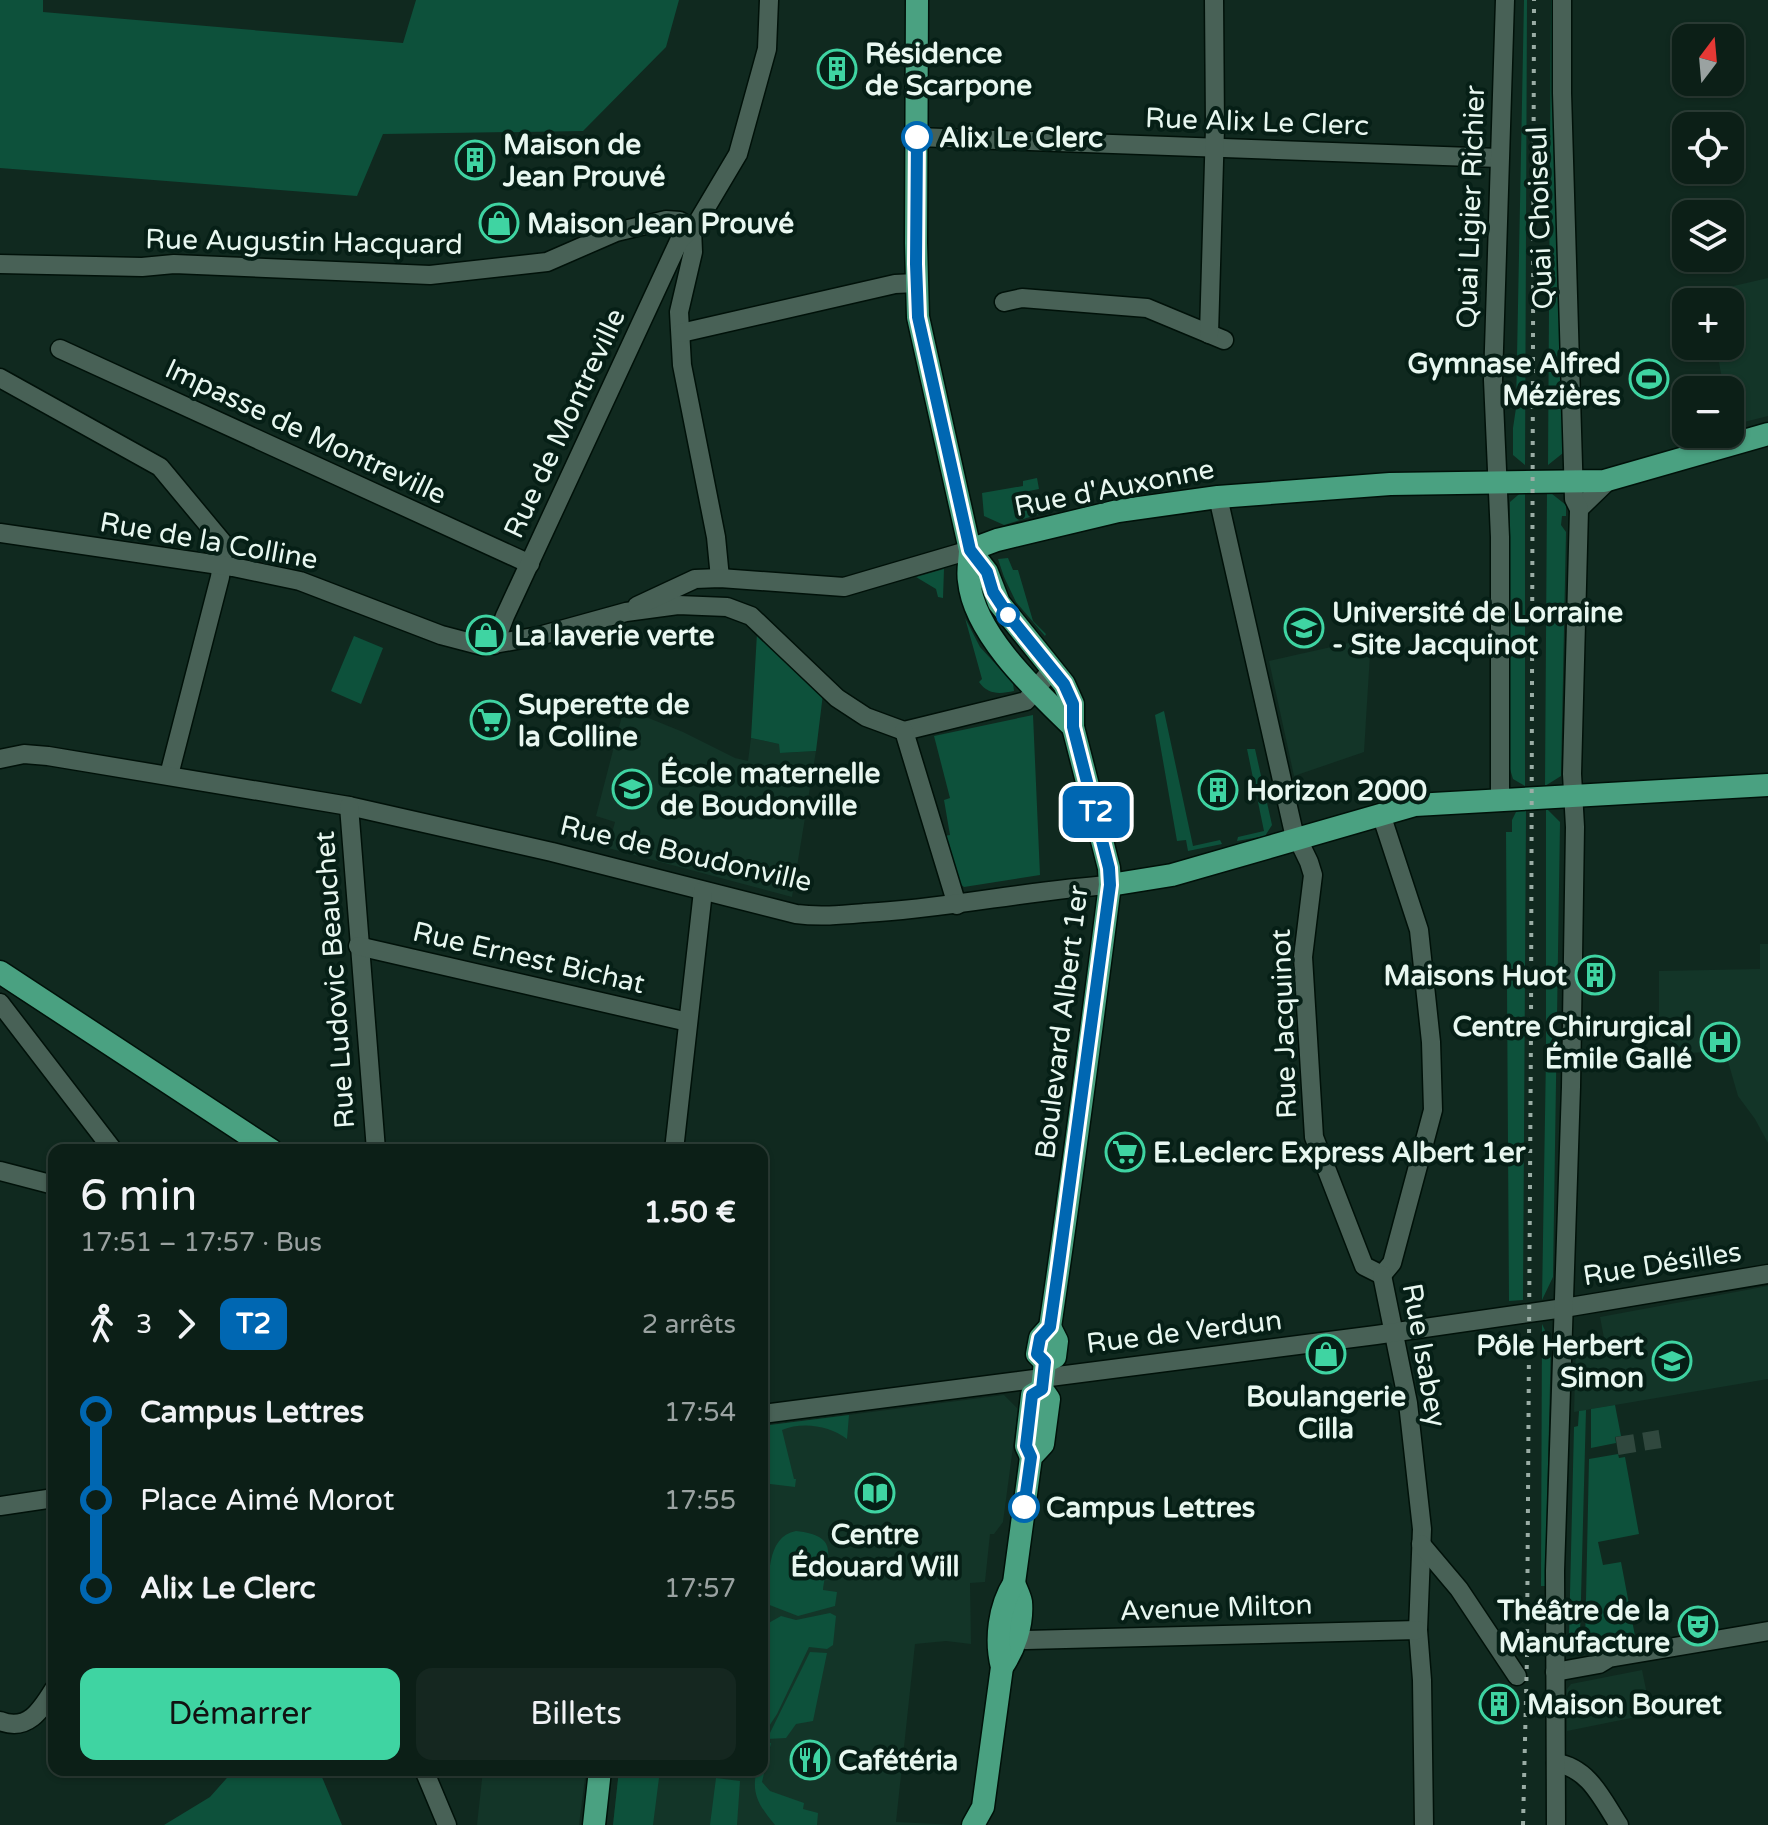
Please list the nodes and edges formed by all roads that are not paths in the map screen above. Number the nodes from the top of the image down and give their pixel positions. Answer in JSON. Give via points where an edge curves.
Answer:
{"nodes":[{"id":1,"x":769,"y":0,"type":"edge"},
{"id":2,"x":917,"y":0,"type":"edge"},
{"id":3,"x":1214,"y":0,"type":"edge"},
{"id":4,"x":1505,"y":0,"type":"edge"},
{"id":5,"x":1562,"y":0,"type":"edge"},
{"id":6,"x":917,"y":137,"type":"junction"},
{"id":7,"x":1214,"y":148,"type":"junction"},
{"id":8,"x":1499,"y":158,"type":"junction"},
{"id":9,"x":692,"y":228,"type":"junction"},
{"id":10,"x":0,"y":264,"type":"edge"},
{"id":11,"x":916,"y":283,"type":"junction"},
{"id":12,"x":1004,"y":302,"type":"dead end"},
{"id":13,"x":681,"y":333,"type":"junction"},
{"id":14,"x":60,"y":349,"type":"dead end"},
{"id":15,"x":0,"y":378,"type":"edge"},
{"id":16,"x":1768,"y":434,"type":"edge"},
{"id":17,"x":1610,"y":479,"type":"junction"},
{"id":18,"x":1575,"y":481,"type":"junction"},
{"id":19,"x":1497,"y":482,"type":"junction"},
{"id":20,"x":1218,"y":497,"type":"junction"},
{"id":21,"x":1579,"y":509,"type":"junction"},
{"id":22,"x":0,"y":533,"type":"edge"},
{"id":23,"x":970,"y":550,"type":"junction"},
{"id":24,"x":530,"y":564,"type":"junction"},
{"id":25,"x":222,"y":565,"type":"junction"},
{"id":26,"x":720,"y":578,"type":"junction"},
{"id":27,"x":678,"y":595,"type":"junction"},
{"id":28,"x":494,"y":645,"type":"junction"},
{"id":29,"x":1053,"y":668,"type":"junction"},
{"id":30,"x":1036,"y":689,"type":"junction"},
{"id":31,"x":1073,"y":727,"type":"junction"},
{"id":32,"x":904,"y":731,"type":"junction"},
{"id":33,"x":0,"y":759,"type":"edge"},
{"id":34,"x":169,"y":775,"type":"junction"},
{"id":35,"x":1768,"y":785,"type":"edge"},
{"id":36,"x":1573,"y":797,"type":"junction"},
{"id":37,"x":1500,"y":800,"type":"junction"},
{"id":38,"x":349,"y":806,"type":"junction"},
{"id":39,"x":1381,"y":814,"type":"junction"},
{"id":40,"x":1296,"y":840,"type":"junction"},
{"id":41,"x":1110,"y":885,"type":"junction"},
{"id":42,"x":703,"y":891,"type":"junction"},
{"id":43,"x":957,"y":905,"type":"junction"},
{"id":44,"x":358,"y":946,"type":"junction"},
{"id":45,"x":0,"y":972,"type":"edge"},
{"id":46,"x":0,"y":1003,"type":"edge"},
{"id":47,"x":688,"y":1022,"type":"junction"},
{"id":48,"x":108,"y":1144,"type":"edge"},
{"id":49,"x":262,"y":1144,"type":"edge"},
{"id":50,"x":375,"y":1144,"type":"edge"},
{"id":51,"x":675,"y":1144,"type":"edge"},
{"id":52,"x":0,"y":1171,"type":"edge"},
{"id":53,"x":48,"y":1183,"type":"edge"},
{"id":54,"x":1768,"y":1274,"type":"edge"},
{"id":55,"x":1382,"y":1275,"type":"junction"},
{"id":56,"x":1564,"y":1308,"type":"junction"},
{"id":57,"x":1394,"y":1332,"type":"junction"},
{"id":58,"x":1044,"y":1376,"type":"junction"},
{"id":59,"x":768,"y":1413,"type":"edge"},
{"id":60,"x":48,"y":1499,"type":"edge"},
{"id":61,"x":0,"y":1505,"type":"edge"},
{"id":62,"x":1421,"y":1544,"type":"junction"},
{"id":63,"x":1014,"y":1583,"type":"junction"},
{"id":64,"x":1418,"y":1630,"type":"junction"},
{"id":65,"x":1768,"y":1631,"type":"edge"},
{"id":66,"x":1016,"y":1638,"type":"junction"},
{"id":67,"x":1555,"y":1666,"type":"junction"},
{"id":68,"x":1002,"y":1667,"type":"junction"},
{"id":69,"x":1517,"y":1676,"type":"dead end"},
{"id":70,"x":48,"y":1697,"type":"edge"},
{"id":71,"x":0,"y":1721,"type":"edge"},
{"id":72,"x":1556,"y":1763,"type":"junction"},
{"id":73,"x":427,"y":1776,"type":"edge"},
{"id":74,"x":599,"y":1776,"type":"edge"},
{"id":75,"x":982,"y":1819,"type":"edge"},
{"id":76,"x":447,"y":1825,"type":"edge"},
{"id":77,"x":594,"y":1825,"type":"edge"},
{"id":78,"x":1424,"y":1825,"type":"edge"},
{"id":79,"x":1556,"y":1825,"type":"edge"},
{"id":80,"x":1619,"y":1825,"type":"edge"}],
"edges":[{"from":1,"to":9,"type":"street","name":"Rue de Montreville","via":[[767,49],[738,154]]},
{"from":2,"to":6,"type":"main road"},
{"from":3,"to":7,"type":"street"},
{"from":4,"to":8,"type":"street","name":"Quai Ligier Richier"},
{"from":5,"to":18,"type":"street","name":"Quai Choiseul"},
{"from":6,"to":7,"type":"street","name":"Rue Alix Le Clerc"},
{"from":6,"to":11,"type":"main road"},
{"from":7,"to":8,"type":"street","name":"Rue Alix Le Clerc"},
{"from":7,"to":12,"type":"street","via":[[1216,337],[1147,308],[1022,298]]},
{"from":8,"to":19,"type":"street","name":"Quai Ligier Richier","via":[[1493,380]]},
{"from":9,"to":10,"type":"street","name":"Rue Augustin Hacquard","via":[[666,220],[616,232],[547,262],[430,275],[174,264]]},
{"from":9,"to":13,"type":"street","via":[[694,245],[679,312]]},
{"from":9,"to":24,"type":"street","name":"Rue de Montreville","via":[[679,241]]},
{"from":11,"to":13,"type":"street"},
{"from":11,"to":23,"type":"main road","via":[[924,352]]},
{"from":13,"to":26,"type":"street","via":[[683,378]]},
{"from":14,"to":24,"type":"street","name":"Impasse de Montreville"},
{"from":15,"to":25,"type":"street","via":[[160,467],[221,538]]},
{"from":16,"to":17,"type":"main road","name":"Rue d'Auxonne"},
{"from":17,"to":18,"type":"main road","name":"Rue d'Auxonne"},
{"from":17,"to":21,"type":"street"},
{"from":18,"to":19,"type":"main road","name":"Rue d'Auxonne"},
{"from":18,"to":21,"type":"street","name":"Quai Choiseul"},
{"from":19,"to":20,"type":"main road","name":"Rue d'Auxonne"},
{"from":19,"to":37,"type":"street","name":"Quai Ligier Richier"},
{"from":20,"to":23,"type":"main road","name":"Rue d'Auxonne","via":[[1118,511]]},
{"from":20,"to":40,"type":"street","name":"Rue Jacquinot"},
{"from":21,"to":36,"type":"street","name":"Quai Choiseul"},
{"from":22,"to":25,"type":"street","name":"Rue de la Colline"},
{"from":23,"to":26,"type":"street","name":"Rue d'Auxonne","via":[[844,587]]},
{"from":23,"to":29,"type":"main road","name":"Boulevard Albert 1er","via":[[1008,615]]},
{"from":23,"to":30,"type":"main road","via":[[968,580],[981,622]]},
{"from":24,"to":28,"type":"street","name":"Rue de Montreville"},
{"from":25,"to":28,"type":"street","name":"Rue de la Colline","via":[[300,581],[441,635]]},
{"from":25,"to":34,"type":"street"},
{"from":26,"to":27,"type":"street","name":"Rue d'Auxonne","via":[[695,579]]},
{"from":27,"to":28,"type":"street"},
{"from":27,"to":32,"type":"street","via":[[744,612],[837,698],[866,717]]},
{"from":29,"to":30,"type":"street"},
{"from":29,"to":31,"type":"main road","name":"Boulevard Albert 1er","via":[[1073,704]]},
{"from":30,"to":31,"type":"main road"},
{"from":30,"to":32,"type":"street","via":[[1026,701]]},
{"from":31,"to":41,"type":"main road","name":"Boulevard Albert 1er","via":[[1105,842]]},
{"from":32,"to":43,"type":"street"},
{"from":33,"to":34,"type":"street","name":"Rue de Boudonville","via":[[34,754]]},
{"from":34,"to":38,"type":"street","name":"Rue de Boudonville"},
{"from":35,"to":36,"type":"main road","name":"Rue de Boudonville"},
{"from":36,"to":37,"type":"main road","name":"Rue de Boudonville"},
{"from":36,"to":56,"type":"street","name":"Quai Choiseul"},
{"from":37,"to":39,"type":"main road","name":"Rue de Boudonville","via":[[1415,805]]},
{"from":38,"to":42,"type":"street","name":"Rue de Boudonville"},
{"from":38,"to":44,"type":"street","name":"Rue Ludovic Beauchet"},
{"from":39,"to":40,"type":"main road","name":"Rue de Boudonville"},
{"from":39,"to":55,"type":"street","name":"Rue Isabey","via":[[1419,930],[1433,1110],[1392,1263]]},
{"from":40,"to":41,"type":"main road","name":"Rue de Boudonville","via":[[1172,875]]},
{"from":40,"to":55,"type":"street","name":"Rue Jacquinot","via":[[1313,875],[1303,957],[1314,1137],[1364,1266]]},
{"from":41,"to":43,"type":"street","name":"Rue de Boudonville"},
{"from":41,"to":58,"type":"main road","name":"Boulevard Albert 1er","via":[[1050,1327],[1040,1338],[1037,1354]]},
{"from":42,"to":43,"type":"street","name":"Rue de Boudonville","via":[[806,915]]},
{"from":42,"to":47,"type":"street"},
{"from":44,"to":47,"type":"street","name":"Rue Ernest Bichat"},
{"from":44,"to":50,"type":"street","name":"Rue Ludovic Beauchet"},
{"from":45,"to":49,"type":"main road"},
{"from":46,"to":48,"type":"street"},
{"from":47,"to":51,"type":"street"},
{"from":52,"to":53,"type":"street"},
{"from":54,"to":56,"type":"street","name":"Rue Désilles"},
{"from":55,"to":57,"type":"street","name":"Rue Isabey"},
{"from":56,"to":57,"type":"street","name":"Rue de Verdun"},
{"from":56,"to":67,"type":"street","name":"Quai Choiseul"},
{"from":57,"to":58,"type":"street","name":"Rue de Verdun"},
{"from":57,"to":62,"type":"street","name":"Rue Isabey","via":[[1410,1417]]},
{"from":58,"to":59,"type":"street","name":"Rue de Verdun"},
{"from":58,"to":63,"type":"main road","name":"Boulevard Albert 1er","via":[[1049,1399],[1043,1444],[1031,1457]]},
{"from":60,"to":61,"type":"street"},
{"from":62,"to":64,"type":"street","name":"Rue Isabey"},
{"from":62,"to":69,"type":"street","via":[[1459,1589]]},
{"from":63,"to":66,"type":"main road","name":"Boulevard Albert 1er","via":[[1021,1602]]},
{"from":63,"to":68,"type":"main road","name":"Boulevard Albert 1er","via":[[1004,1599],[997,1649]]},
{"from":64,"to":66,"type":"street","name":"Avenue Milton"},
{"from":64,"to":78,"type":"street","name":"Rue Isabey"},
{"from":65,"to":67,"type":"street","via":[[1599,1664]]},
{"from":66,"to":68,"type":"main road","name":"Boulevard Albert 1er"},
{"from":67,"to":72,"type":"street","name":"Quai Choiseul"},
{"from":68,"to":75,"type":"main road","name":"Boulevard Albert 1er"},
{"from":70,"to":71,"type":"street","via":[[33,1718],[16,1725]]},
{"from":72,"to":79,"type":"street","name":"Quai Choiseul"},
{"from":72,"to":80,"type":"street","via":[[1587,1777]]},
{"from":73,"to":76,"type":"street"},
{"from":74,"to":77,"type":"main road"}]}
